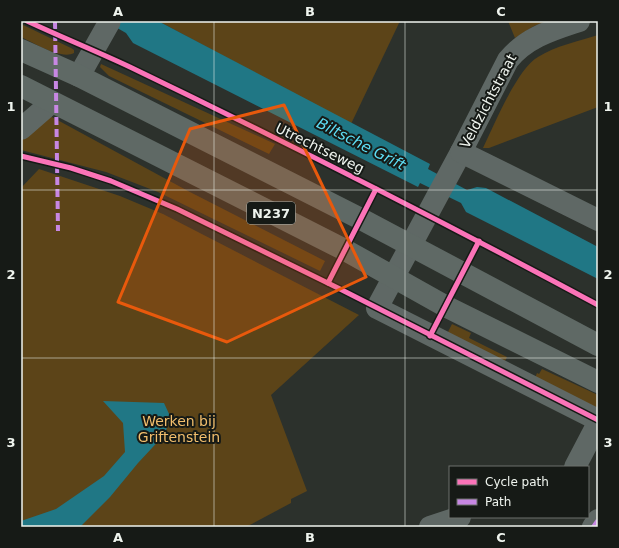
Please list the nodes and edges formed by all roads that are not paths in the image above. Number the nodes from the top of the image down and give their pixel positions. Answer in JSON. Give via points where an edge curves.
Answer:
{"nodes":[{"id":1,"x":579,"y":21,"type":"edge"},
{"id":2,"x":108,"y":23,"type":"edge"},
{"id":3,"x":21,"y":50,"type":"edge"},
{"id":4,"x":79,"y":76,"type":"junction"},
{"id":5,"x":21,"y":86,"type":"edge"},
{"id":6,"x":52,"y":102,"type":"junction"},
{"id":7,"x":21,"y":129,"type":"edge"},
{"id":8,"x":461,"y":152,"type":"junction"},
{"id":9,"x":598,"y":220,"type":"edge"},
{"id":10,"x":410,"y":246,"type":"junction"},
{"id":11,"x":394,"y":277,"type":"junction"},
{"id":12,"x":598,"y":345,"type":"edge"},
{"id":13,"x":598,"y":382,"type":"edge"},
{"id":14,"x":598,"y":420,"type":"edge"},
{"id":15,"x":598,"y":423,"type":"edge"},
{"id":16,"x":575,"y":466,"type":"edge"},
{"id":17,"x":457,"y":518,"type":"edge"},
{"id":18,"x":598,"y":520,"type":"edge"},
{"id":19,"x":430,"y":527,"type":"edge"},
{"id":20,"x":593,"y":527,"type":"edge"}],
"edges":[{"from":1,"to":8,"type":"street","name":"Veldzichtstraat","via":[[532,38],[516,50],[508,60]]},
{"from":2,"to":4,"type":"street"},
{"from":3,"to":4,"type":"main road","number":"N237"},
{"from":4,"to":10,"type":"main road","number":"N237"},
{"from":5,"to":6,"type":"main road","number":"N237"},
{"from":6,"to":7,"type":"street"},
{"from":6,"to":11,"type":"main road","number":"N237"},
{"from":8,"to":9,"type":"street"},
{"from":8,"to":10,"type":"street","name":"Veldzichtstraat"},
{"from":10,"to":11,"type":"street"},
{"from":10,"to":12,"type":"main road","number":"N237"},
{"from":11,"to":13,"type":"main road","number":"N237","via":[[445,306]]},
{"from":11,"to":14,"type":"street","via":[[377,308]]},
{"from":15,"to":16,"type":"street"},
{"from":17,"to":19,"type":"street"},
{"from":18,"to":20,"type":"street"}]}
